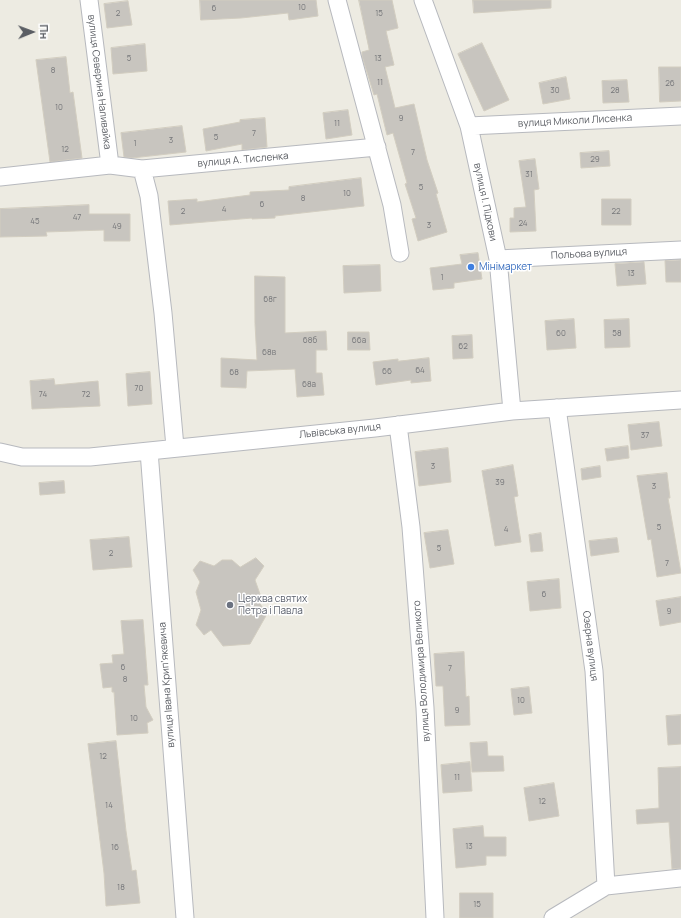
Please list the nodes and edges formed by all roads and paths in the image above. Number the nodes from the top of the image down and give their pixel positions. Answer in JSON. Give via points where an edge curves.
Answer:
{"nodes":[{"id":1,"x":89,"y":0,"type":"edge"},
{"id":2,"x":337,"y":0,"type":"edge"},
{"id":3,"x":423,"y":0,"type":"edge"},
{"id":4,"x":681,"y":116,"type":"edge"},
{"id":5,"x":469,"y":126,"type":"junction"},
{"id":6,"x":377,"y":147,"type":"junction"},
{"id":7,"x":110,"y":165,"type":"junction"},
{"id":8,"x":142,"y":169,"type":"junction"},
{"id":9,"x":0,"y":177,"type":"edge"},
{"id":10,"x":681,"y":250,"type":"edge"},
{"id":11,"x":400,"y":253,"type":"dead end"},
{"id":12,"x":498,"y":259,"type":"junction"},
{"id":13,"x":681,"y":400,"type":"edge"},
{"id":14,"x":557,"y":408,"type":"junction"},
{"id":15,"x":512,"y":411,"type":"junction"},
{"id":16,"x":398,"y":425,"type":"junction"},
{"id":17,"x":175,"y":447,"type":"junction"},
{"id":18,"x":149,"y":451,"type":"junction"},
{"id":19,"x":0,"y":452,"type":"edge"},
{"id":20,"x":681,"y":878,"type":"edge"},
{"id":21,"x":606,"y":886,"type":"junction"},
{"id":22,"x":185,"y":918,"type":"edge"},
{"id":23,"x":435,"y":918,"type":"edge"},
{"id":24,"x":553,"y":918,"type":"edge"}],
"edges":[{"from":1,"to":7,"type":"street","name":"вулиця Северина Наливайка"},
{"from":2,"to":6,"type":"street"},
{"from":3,"to":5,"type":"street","name":"вулиця І. Підкови"},
{"from":4,"to":5,"type":"street","name":"вулиця Миколи Лисенка"},
{"from":5,"to":12,"type":"street","name":"вулиця І. Підкови"},
{"from":6,"to":8,"type":"street","name":"вулиця А. Тисленка"},
{"from":6,"to":11,"type":"street","via":[[392,205]]},
{"from":7,"to":8,"type":"street","name":"вулиця А. Тисленка"},
{"from":7,"to":9,"type":"street","name":"вулиця А. Тисленка"},
{"from":8,"to":17,"type":"street","via":[[153,228]]},
{"from":10,"to":12,"type":"street","name":"Польова вулиця"},
{"from":12,"to":15,"type":"street","name":"вулиця І. Підкови"},
{"from":13,"to":14,"type":"street","name":"Львівська вулиця"},
{"from":14,"to":15,"type":"street","name":"Львівська вулиця"},
{"from":14,"to":21,"type":"street","name":"Озерна вулиця","via":[[594,671]]},
{"from":15,"to":16,"type":"street","name":"Львівська вулиця"},
{"from":16,"to":17,"type":"street","name":"Львівська вулиця"},
{"from":16,"to":23,"type":"street","name":"вулиця Володимира Великого","via":[[411,527],[425,708]]},
{"from":17,"to":18,"type":"street","name":"Львівська вулиця"},
{"from":18,"to":19,"type":"street","name":"Львівська вулиця","via":[[90,457],[22,457]]},
{"from":18,"to":22,"type":"street","name":"вулиця Івана Крипʼякевича"},
{"from":20,"to":21,"type":"street"},
{"from":21,"to":24,"type":"street"}]}
